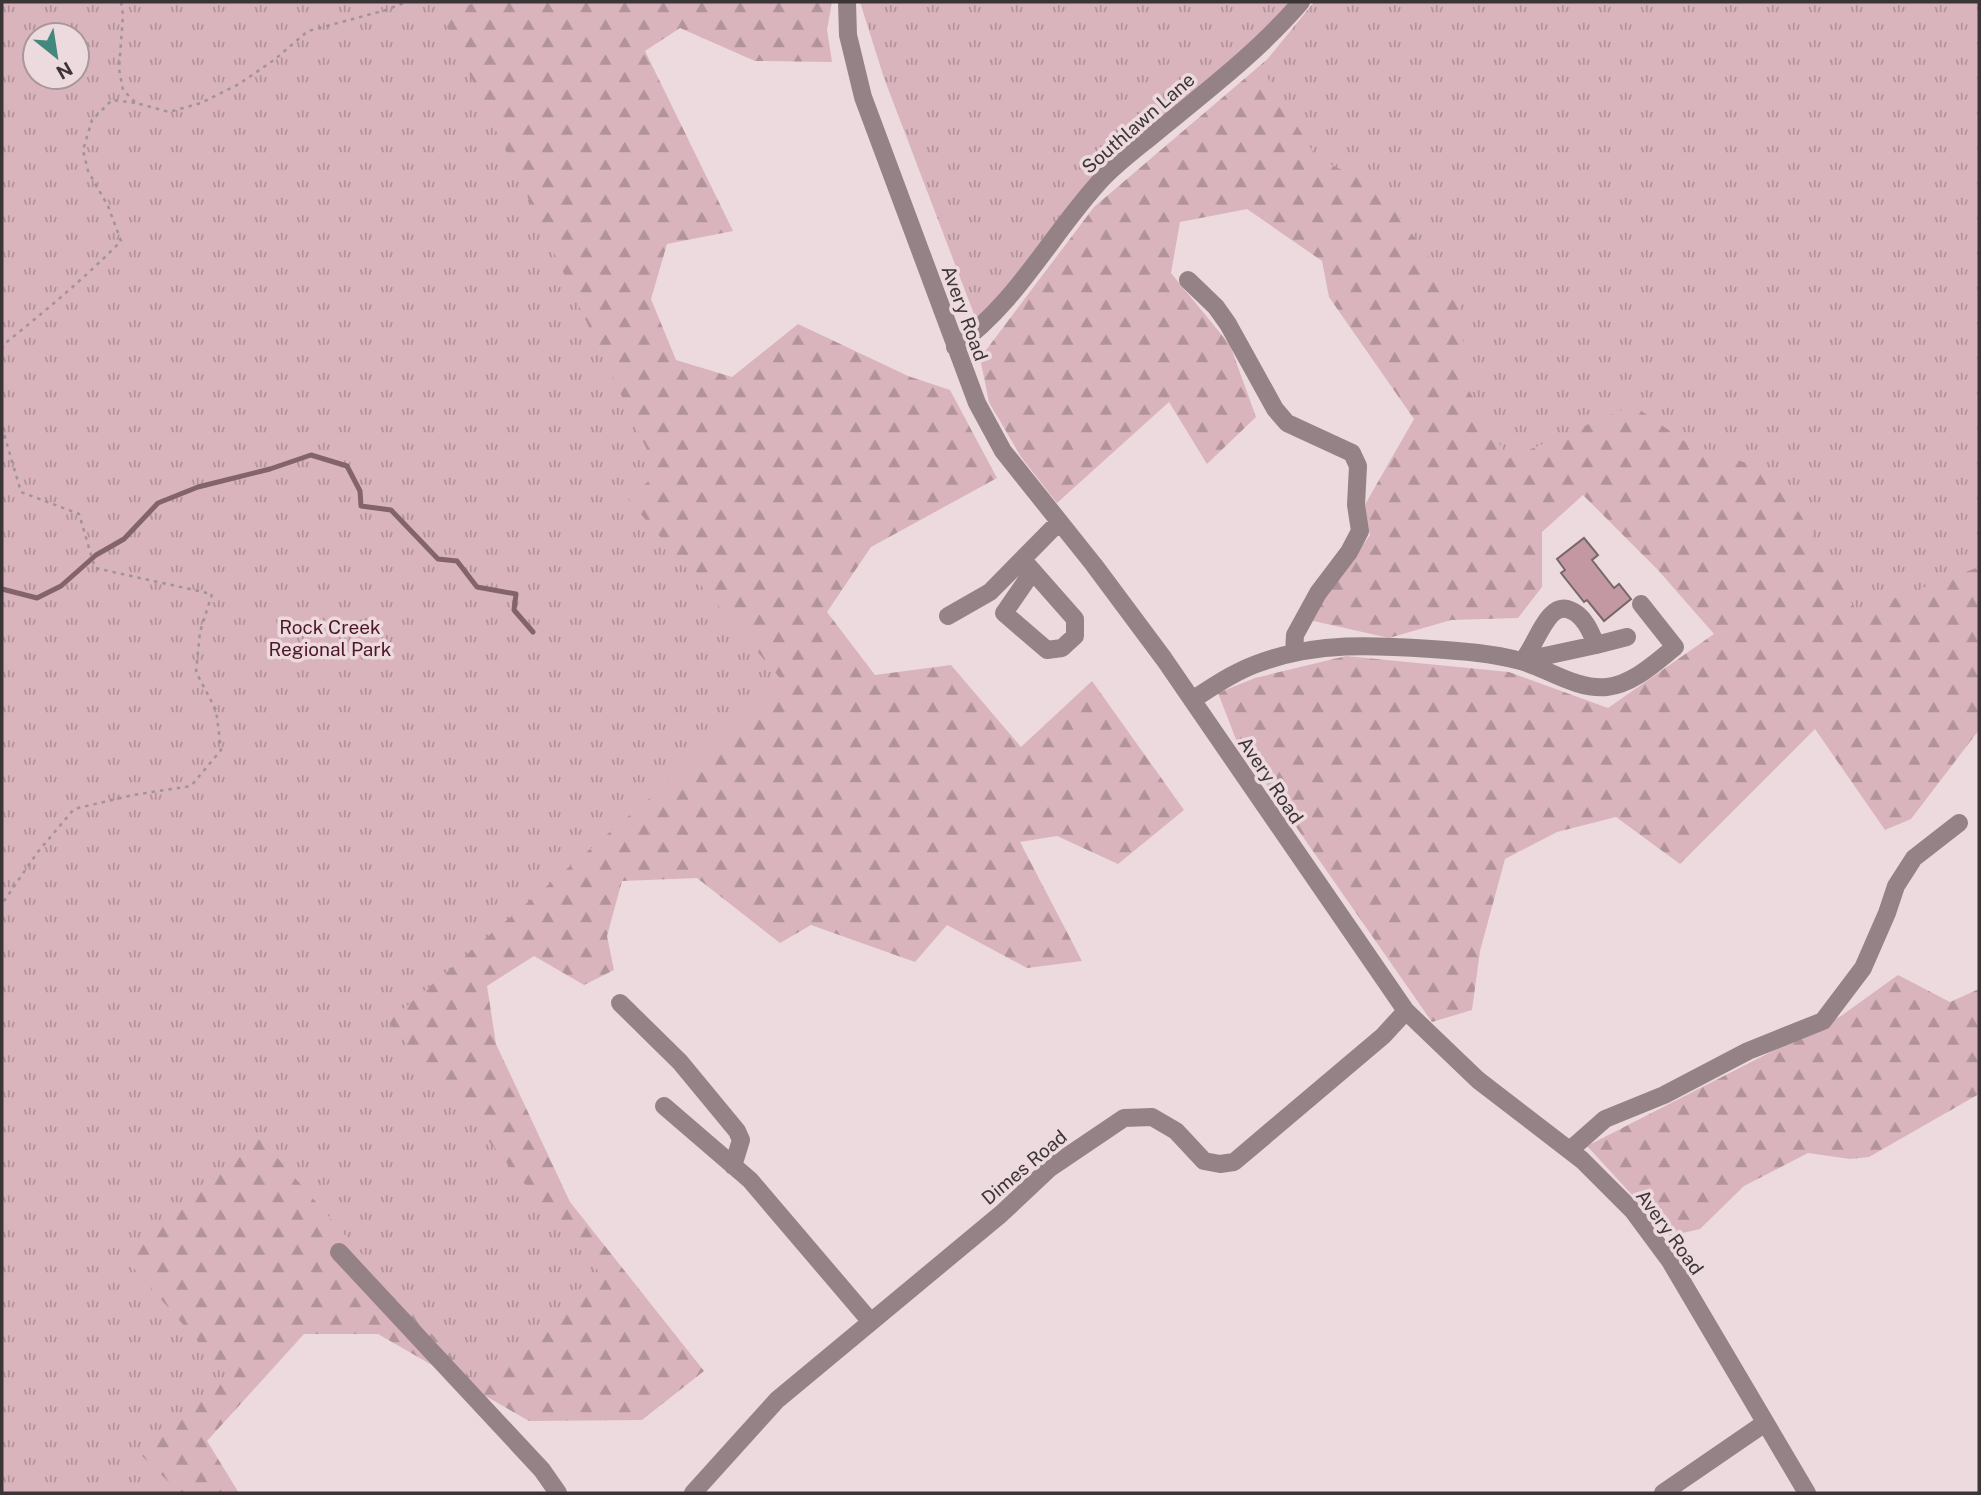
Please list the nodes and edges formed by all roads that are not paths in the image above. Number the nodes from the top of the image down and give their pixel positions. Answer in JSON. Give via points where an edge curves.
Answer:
{"nodes":[{"id":1,"x":847,"y":2,"type":"edge"},
{"id":2,"x":1301,"y":2,"type":"edge"},
{"id":3,"x":1188,"y":280,"type":"dead end"},
{"id":4,"x":956,"y":347,"type":"junction"},
{"id":5,"x":1059,"y":522,"type":"junction"},
{"id":6,"x":1028,"y":566,"type":"junction"},
{"id":7,"x":1641,"y":604,"type":"dead end"},
{"id":8,"x":948,"y":616,"type":"dead end"},
{"id":9,"x":1628,"y":636,"type":"dead end"},
{"id":10,"x":1596,"y":645,"type":"junction"},
{"id":11,"x":1294,"y":653,"type":"junction"},
{"id":12,"x":1522,"y":661,"type":"junction"},
{"id":13,"x":1192,"y":700,"type":"junction"},
{"id":14,"x":1959,"y":824,"type":"dead end"},
{"id":15,"x":620,"y":1003,"type":"dead end"},
{"id":16,"x":1406,"y":1011,"type":"junction"},
{"id":17,"x":664,"y":1106,"type":"dead end"},
{"id":18,"x":1570,"y":1150,"type":"junction"},
{"id":19,"x":733,"y":1166,"type":"junction"},
{"id":20,"x":339,"y":1252,"type":"dead end"},
{"id":21,"x":871,"y":1322,"type":"junction"},
{"id":22,"x":1765,"y":1423,"type":"junction"},
{"id":23,"x":558,"y":1493,"type":"edge"},
{"id":24,"x":693,"y":1493,"type":"edge"},
{"id":25,"x":1663,"y":1493,"type":"edge"},
{"id":26,"x":1807,"y":1493,"type":"edge"}],
"edges":[{"from":1,"to":4,"type":"street","name":"Avery Road","via":[[848,35],[863,97]]},
{"from":2,"to":4,"type":"street","name":"Southlawn Lane","via":[[1225,75],[1103,177],[1006,302]]},
{"from":3,"to":11,"type":"street","via":[[1228,324],[1287,423],[1352,453],[1358,466],[1360,531],[1295,635]]},
{"from":4,"to":5,"type":"street","name":"Avery Road","via":[[989,426]]},
{"from":5,"to":6,"type":"street"},
{"from":5,"to":13,"type":"street","name":"Avery Road"},
{"from":6,"to":6,"type":"street","via":[[1074,620],[1075,636],[1062,648],[1047,650],[1004,613]]},
{"from":6,"to":8,"type":"street"},
{"from":7,"to":12,"type":"street","via":[[1675,648],[1642,673],[1609,687],[1595,687]]},
{"from":9,"to":10,"type":"street"},
{"from":10,"to":12,"type":"street"},
{"from":10,"to":12,"type":"street","via":[[1583,619],[1559,608]]},
{"from":11,"to":12,"type":"street","via":[[1366,646],[1479,652]]},
{"from":11,"to":13,"type":"street","via":[[1234,674]]},
{"from":13,"to":16,"type":"street","name":"Avery Road"},
{"from":14,"to":18,"type":"street","via":[[1914,858],[1896,886],[1863,968],[1823,1021],[1605,1119]]},
{"from":15,"to":19,"type":"street","via":[[680,1062],[737,1131],[741,1140]]},
{"from":16,"to":18,"type":"street","name":"Avery Road","via":[[1478,1080]]},
{"from":16,"to":21,"type":"street","name":"Dimes Road","via":[[1383,1036],[1234,1162],[1204,1161],[1176,1131],[1152,1117],[1124,1118],[1050,1168]]},
{"from":17,"to":19,"type":"street"},
{"from":18,"to":22,"type":"street","name":"Avery Road","via":[[1633,1212],[1670,1261]]},
{"from":19,"to":21,"type":"street"},
{"from":20,"to":23,"type":"street","via":[[542,1470]]},
{"from":21,"to":24,"type":"street","name":"Dimes Road","via":[[777,1400]]},
{"from":22,"to":25,"type":"street"},
{"from":22,"to":26,"type":"street","name":"Avery Road"}]}
